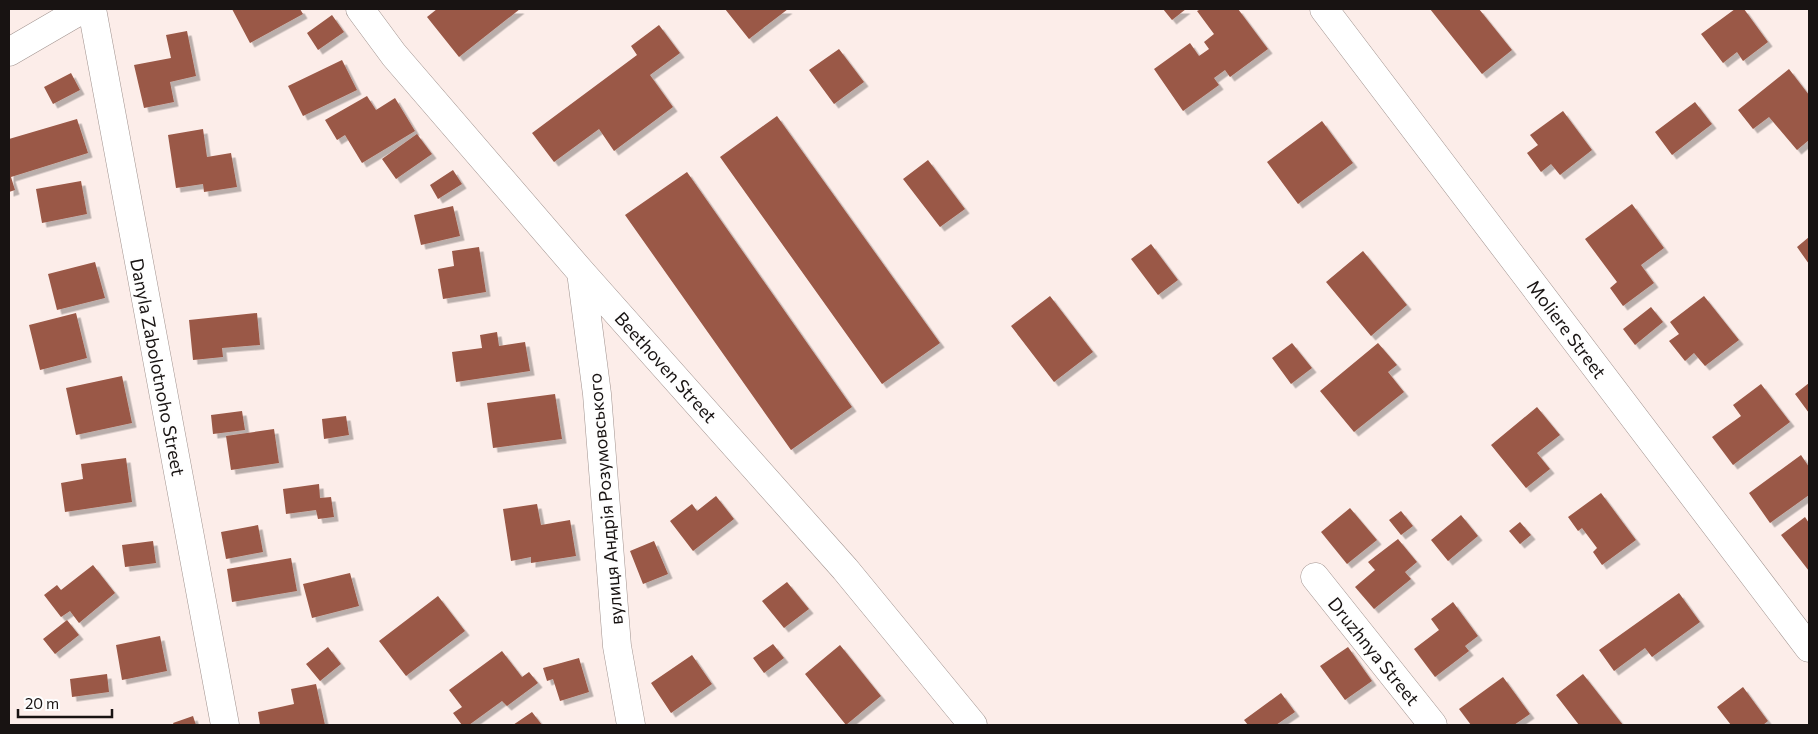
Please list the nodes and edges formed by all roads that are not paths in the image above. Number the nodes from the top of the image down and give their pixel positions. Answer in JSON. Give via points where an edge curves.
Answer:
{"nodes":[{"id":1,"x":83,"y":9,"type":"edge"},
{"id":2,"x":92,"y":9,"type":"edge"},
{"id":3,"x":360,"y":9,"type":"edge"},
{"id":4,"x":1324,"y":9,"type":"edge"},
{"id":5,"x":55,"y":15,"type":"edge"},
{"id":6,"x":9,"y":52,"type":"edge"},
{"id":7,"x":581,"y":272,"type":"junction"},
{"id":8,"x":1315,"y":577,"type":"dead end"},
{"id":9,"x":1809,"y":648,"type":"edge"},
{"id":10,"x":225,"y":725,"type":"edge"},
{"id":11,"x":631,"y":725,"type":"edge"},
{"id":12,"x":973,"y":725,"type":"edge"},
{"id":13,"x":1433,"y":725,"type":"edge"}],
"edges":[{"from":1,"to":5,"type":"street"},
{"from":2,"to":10,"type":"street","name":"Danyla Zabolotnoho Street"},
{"from":3,"to":7,"type":"street","name":"Beethoven Street","via":[[394,55]]},
{"from":4,"to":9,"type":"street","name":"Moliere Street"},
{"from":5,"to":6,"type":"street"},
{"from":7,"to":11,"type":"street","name":"вулиця Андрія Розумовського","via":[[597,394],[617,646]]},
{"from":7,"to":12,"type":"street","name":"Beethoven Street","via":[[845,569]]},
{"from":8,"to":13,"type":"street","name":"Druzhnya Street"}]}
